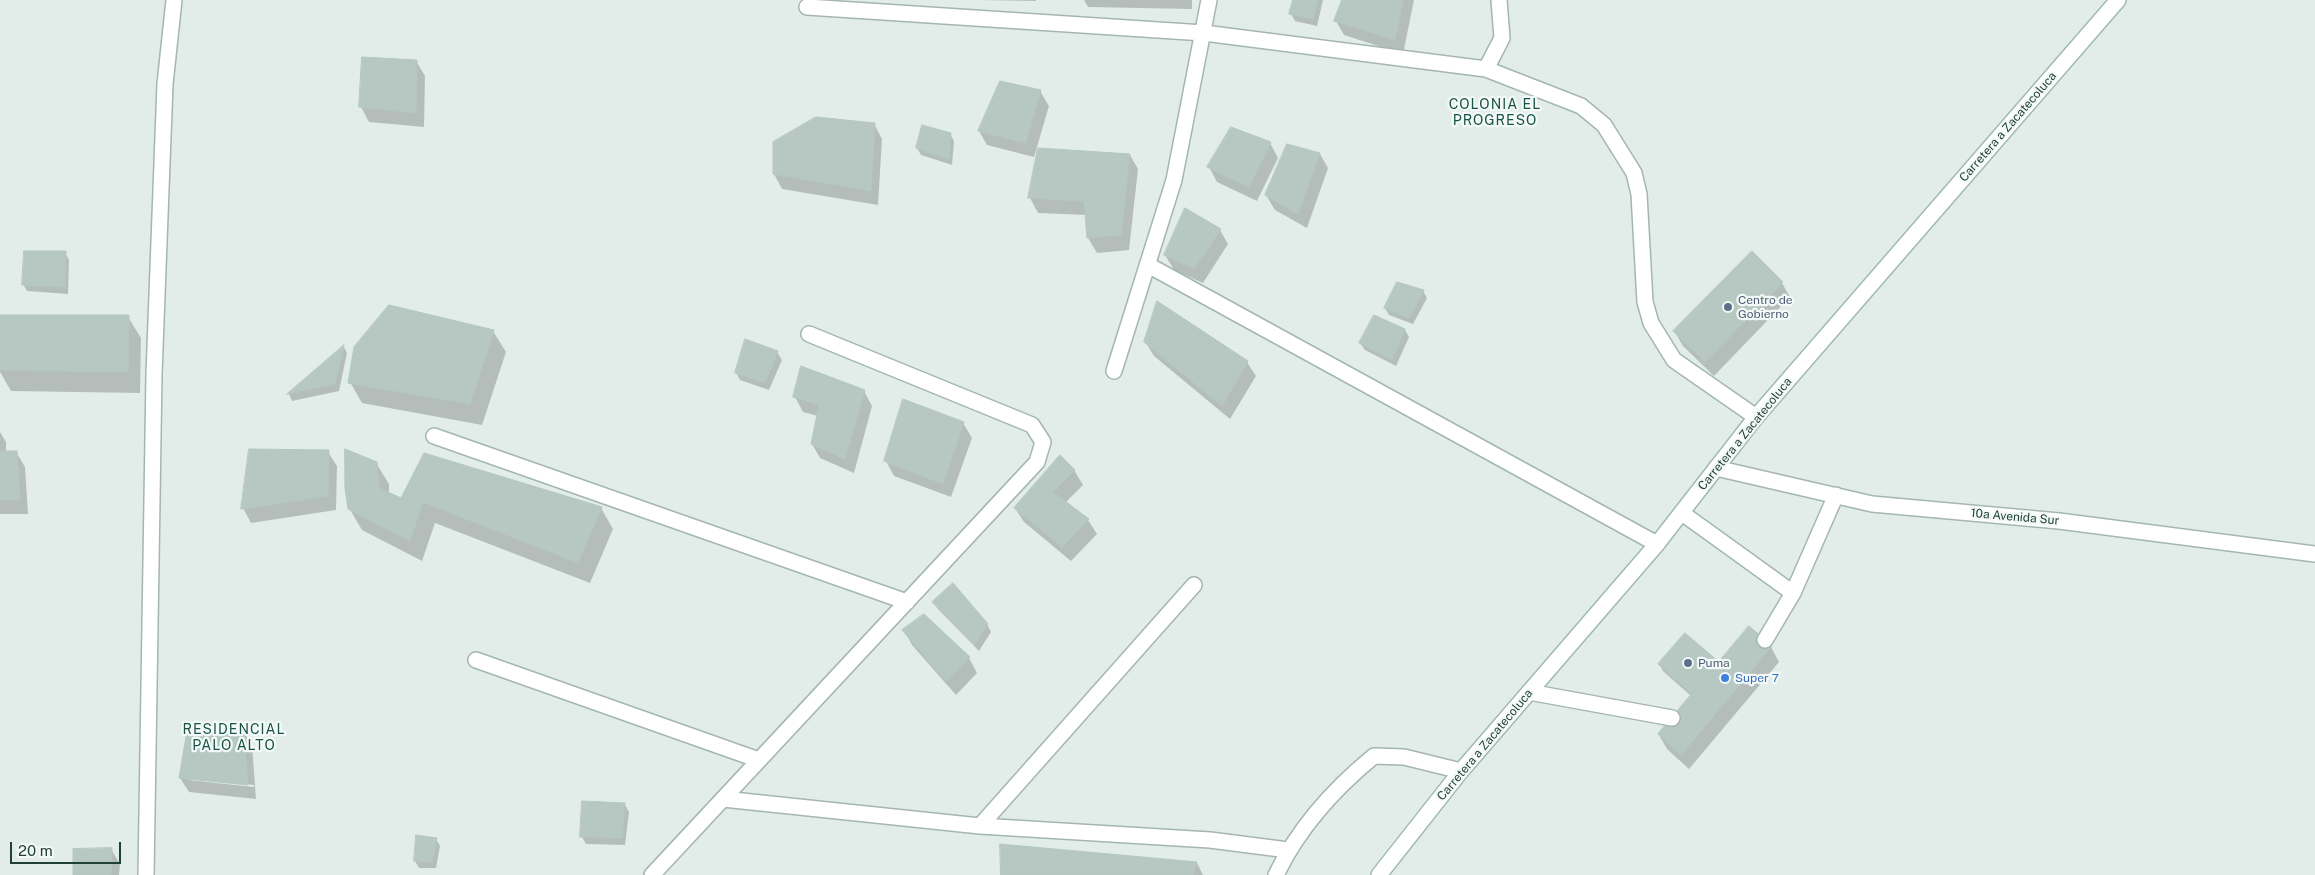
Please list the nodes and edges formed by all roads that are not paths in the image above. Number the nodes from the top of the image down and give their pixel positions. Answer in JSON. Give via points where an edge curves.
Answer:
{"nodes":[{"id":1,"x":174,"y":0,"type":"edge"},
{"id":2,"x":1209,"y":0,"type":"edge"},
{"id":3,"x":1499,"y":0,"type":"edge"},
{"id":4,"x":2118,"y":0,"type":"edge"},
{"id":5,"x":807,"y":7,"type":"dead end"},
{"id":6,"x":1204,"y":33,"type":"junction"},
{"id":7,"x":1486,"y":69,"type":"junction"},
{"id":8,"x":1148,"y":265,"type":"junction"},
{"id":9,"x":809,"y":334,"type":"dead end"},
{"id":10,"x":1114,"y":371,"type":"dead end"},
{"id":11,"x":1756,"y":417,"type":"junction"},
{"id":12,"x":434,"y":436,"type":"dead end"},
{"id":13,"x":1716,"y":468,"type":"junction"},
{"id":14,"x":1836,"y":496,"type":"junction"},
{"id":15,"x":1682,"y":513,"type":"junction"},
{"id":16,"x":1657,"y":544,"type":"junction"},
{"id":17,"x":2315,"y":554,"type":"edge"},
{"id":18,"x":1194,"y":585,"type":"dead end"},
{"id":19,"x":1793,"y":593,"type":"junction"},
{"id":20,"x":907,"y":602,"type":"junction"},
{"id":21,"x":1765,"y":640,"type":"dead end"},
{"id":22,"x":476,"y":660,"type":"dead end"},
{"id":23,"x":1529,"y":692,"type":"junction"},
{"id":24,"x":1672,"y":718,"type":"dead end"},
{"id":25,"x":759,"y":760,"type":"junction"},
{"id":26,"x":1461,"y":771,"type":"junction"},
{"id":27,"x":723,"y":799,"type":"junction"},
{"id":28,"x":980,"y":826,"type":"junction"},
{"id":29,"x":1288,"y":850,"type":"junction"},
{"id":30,"x":146,"y":875,"type":"edge"},
{"id":31,"x":652,"y":875,"type":"edge"},
{"id":32,"x":1276,"y":875,"type":"edge"},
{"id":33,"x":1378,"y":875,"type":"edge"}],
"edges":[{"from":1,"to":30,"type":"street","via":[[165,84],[154,374]]},
{"from":2,"to":6,"type":"street"},
{"from":3,"to":7,"type":"street","via":[[1502,38]]},
{"from":4,"to":11,"type":"street","name":"Carretera a Zacatecoluca"},
{"from":5,"to":6,"type":"street"},
{"from":6,"to":7,"type":"street"},
{"from":6,"to":8,"type":"street","via":[[1174,180]]},
{"from":7,"to":11,"type":"street","via":[[1582,106],[1604,125],[1634,173],[1639,194],[1645,302],[1650,323],[1674,360]]},
{"from":8,"to":10,"type":"street"},
{"from":8,"to":16,"type":"street"},
{"from":9,"to":20,"type":"street","via":[[1032,425],[1043,442],[1037,462]]},
{"from":11,"to":13,"type":"street","name":"Carretera a Zacatecoluca"},
{"from":12,"to":20,"type":"street"},
{"from":13,"to":14,"type":"street","name":"10a Avenida Sur"},
{"from":13,"to":15,"type":"street","name":"Carretera a Zacatecoluca"},
{"from":14,"to":17,"type":"street","name":"10a Avenida Sur","via":[[1872,504],[2058,521]]},
{"from":14,"to":19,"type":"street"},
{"from":15,"to":16,"type":"street","name":"Carretera a Zacatecoluca"},
{"from":15,"to":19,"type":"street"},
{"from":16,"to":23,"type":"street","name":"Carretera a Zacatecoluca"},
{"from":18,"to":28,"type":"street"},
{"from":19,"to":21,"type":"street"},
{"from":20,"to":25,"type":"street"},
{"from":22,"to":25,"type":"street"},
{"from":23,"to":24,"type":"street"},
{"from":23,"to":26,"type":"street","name":"Carretera a Zacatecoluca"},
{"from":25,"to":27,"type":"street"},
{"from":26,"to":29,"type":"street","via":[[1404,757],[1374,756],[1350,776]]},
{"from":26,"to":33,"type":"street","name":"Carretera a Zacatecoluca"},
{"from":27,"to":28,"type":"street"},
{"from":27,"to":31,"type":"street"},
{"from":28,"to":29,"type":"street","via":[[1210,840]]},
{"from":29,"to":32,"type":"street"}]}
